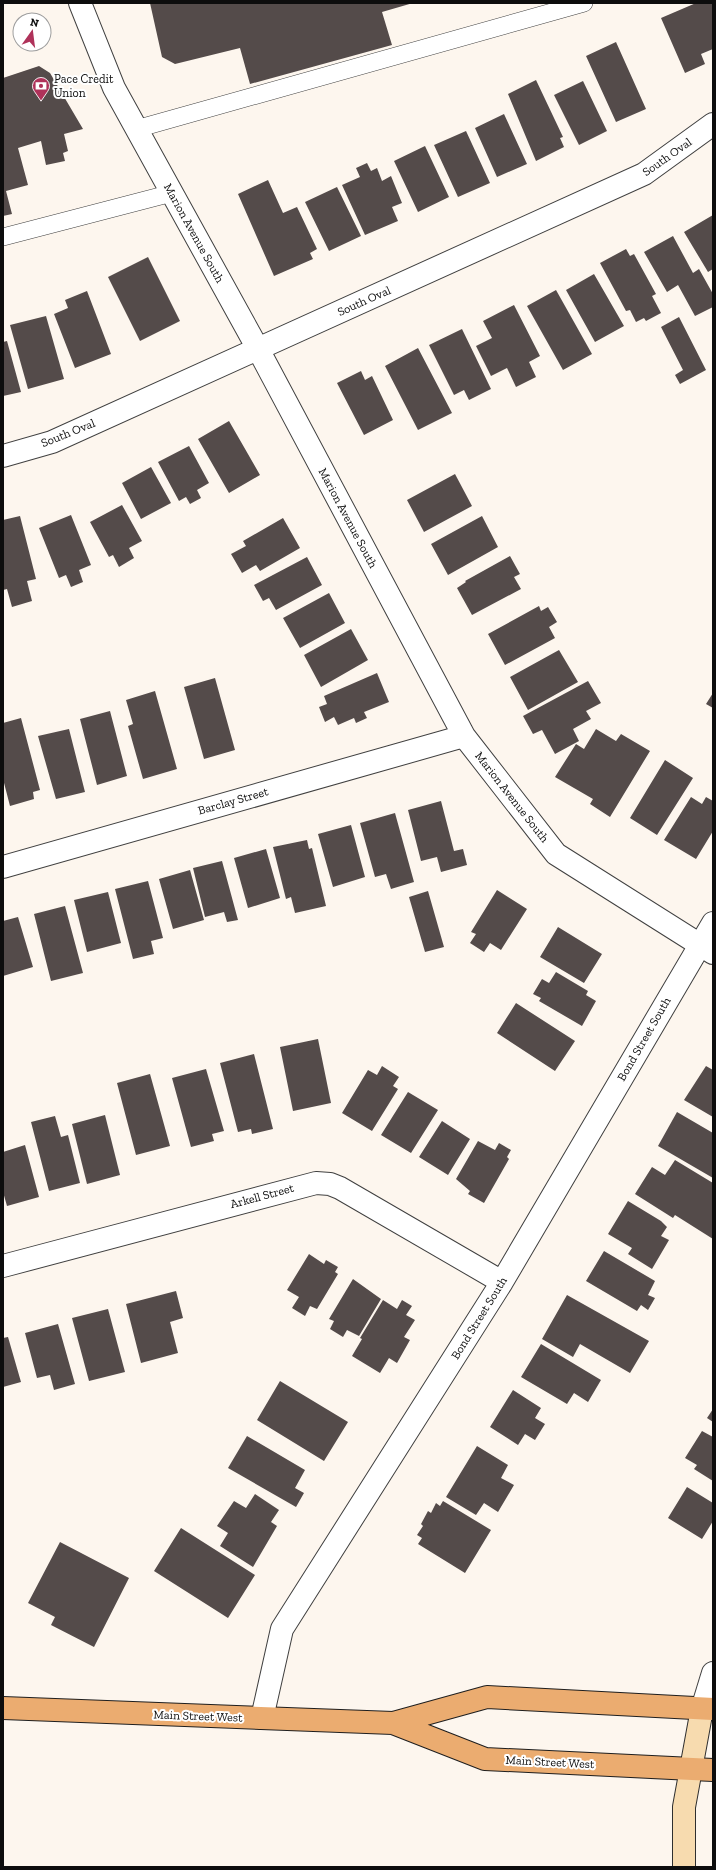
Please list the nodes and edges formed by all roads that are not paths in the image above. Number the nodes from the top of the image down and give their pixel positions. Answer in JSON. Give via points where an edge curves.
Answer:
{"nodes":[{"id":1,"x":80,"y":3,"type":"edge"},
{"id":2,"x":584,"y":3,"type":"edge"},
{"id":3,"x":713,"y":124,"type":"edge"},
{"id":4,"x":136,"y":129,"type":"junction"},
{"id":5,"x":172,"y":193,"type":"junction"},
{"id":6,"x":3,"y":237,"type":"edge"},
{"id":7,"x":258,"y":349,"type":"junction"},
{"id":8,"x":3,"y":456,"type":"edge"},
{"id":9,"x":464,"y":736,"type":"junction"},
{"id":10,"x":3,"y":867,"type":"edge"},
{"id":11,"x":713,"y":923,"type":"edge"},
{"id":12,"x":707,"y":949,"type":"edge"},
{"id":13,"x":3,"y":1266,"type":"edge"},
{"id":14,"x":502,"y":1282,"type":"junction"},
{"id":15,"x":713,"y":1673,"type":"edge"},
{"id":16,"x":3,"y":1708,"type":"edge"},
{"id":17,"x":707,"y":1709,"type":"edge"},
{"id":18,"x":262,"y":1718,"type":"junction"},
{"id":19,"x":393,"y":1723,"type":"junction"},
{"id":20,"x":691,"y":1769,"type":"junction"},
{"id":21,"x":713,"y":1770,"type":"edge"},
{"id":22,"x":684,"y":1867,"type":"edge"}],
"edges":[{"from":1,"to":4,"type":"street","name":"Marion Avenue South","via":[[114,88]]},
{"from":2,"to":4,"type":"lane"},
{"from":3,"to":7,"type":"street","name":"South Oval","via":[[644,174]]},
{"from":4,"to":5,"type":"street","name":"Marion Avenue South"},
{"from":5,"to":6,"type":"lane"},
{"from":5,"to":7,"type":"street","name":"Marion Avenue South"},
{"from":7,"to":8,"type":"street","name":"South Oval","via":[[52,442]]},
{"from":7,"to":9,"type":"street","name":"Marion Avenue South"},
{"from":9,"to":10,"type":"street","name":"Barclay Street"},
{"from":9,"to":12,"type":"street","name":"Marion Avenue South","via":[[556,854]]},
{"from":11,"to":12,"type":"street","name":"Bond Street South"},
{"from":12,"to":14,"type":"street","name":"Bond Street South"},
{"from":13,"to":14,"type":"street","name":"Arkell Street","via":[[316,1183],[340,1188]]},
{"from":14,"to":18,"type":"street","name":"Bond Street South","via":[[282,1629]]},
{"from":15,"to":17,"type":"street"},
{"from":16,"to":18,"type":"main road","name":"Main Street West"},
{"from":17,"to":19,"type":"main road","name":"Main Street West","via":[[487,1698]]},
{"from":17,"to":20,"type":"main road"},
{"from":18,"to":19,"type":"main road","name":"Main Street West"},
{"from":19,"to":20,"type":"main road","name":"Main Street West","via":[[485,1759]]},
{"from":20,"to":21,"type":"main road","name":"Main Street West"},
{"from":20,"to":22,"type":"main road","via":[[684,1808]]}]}
